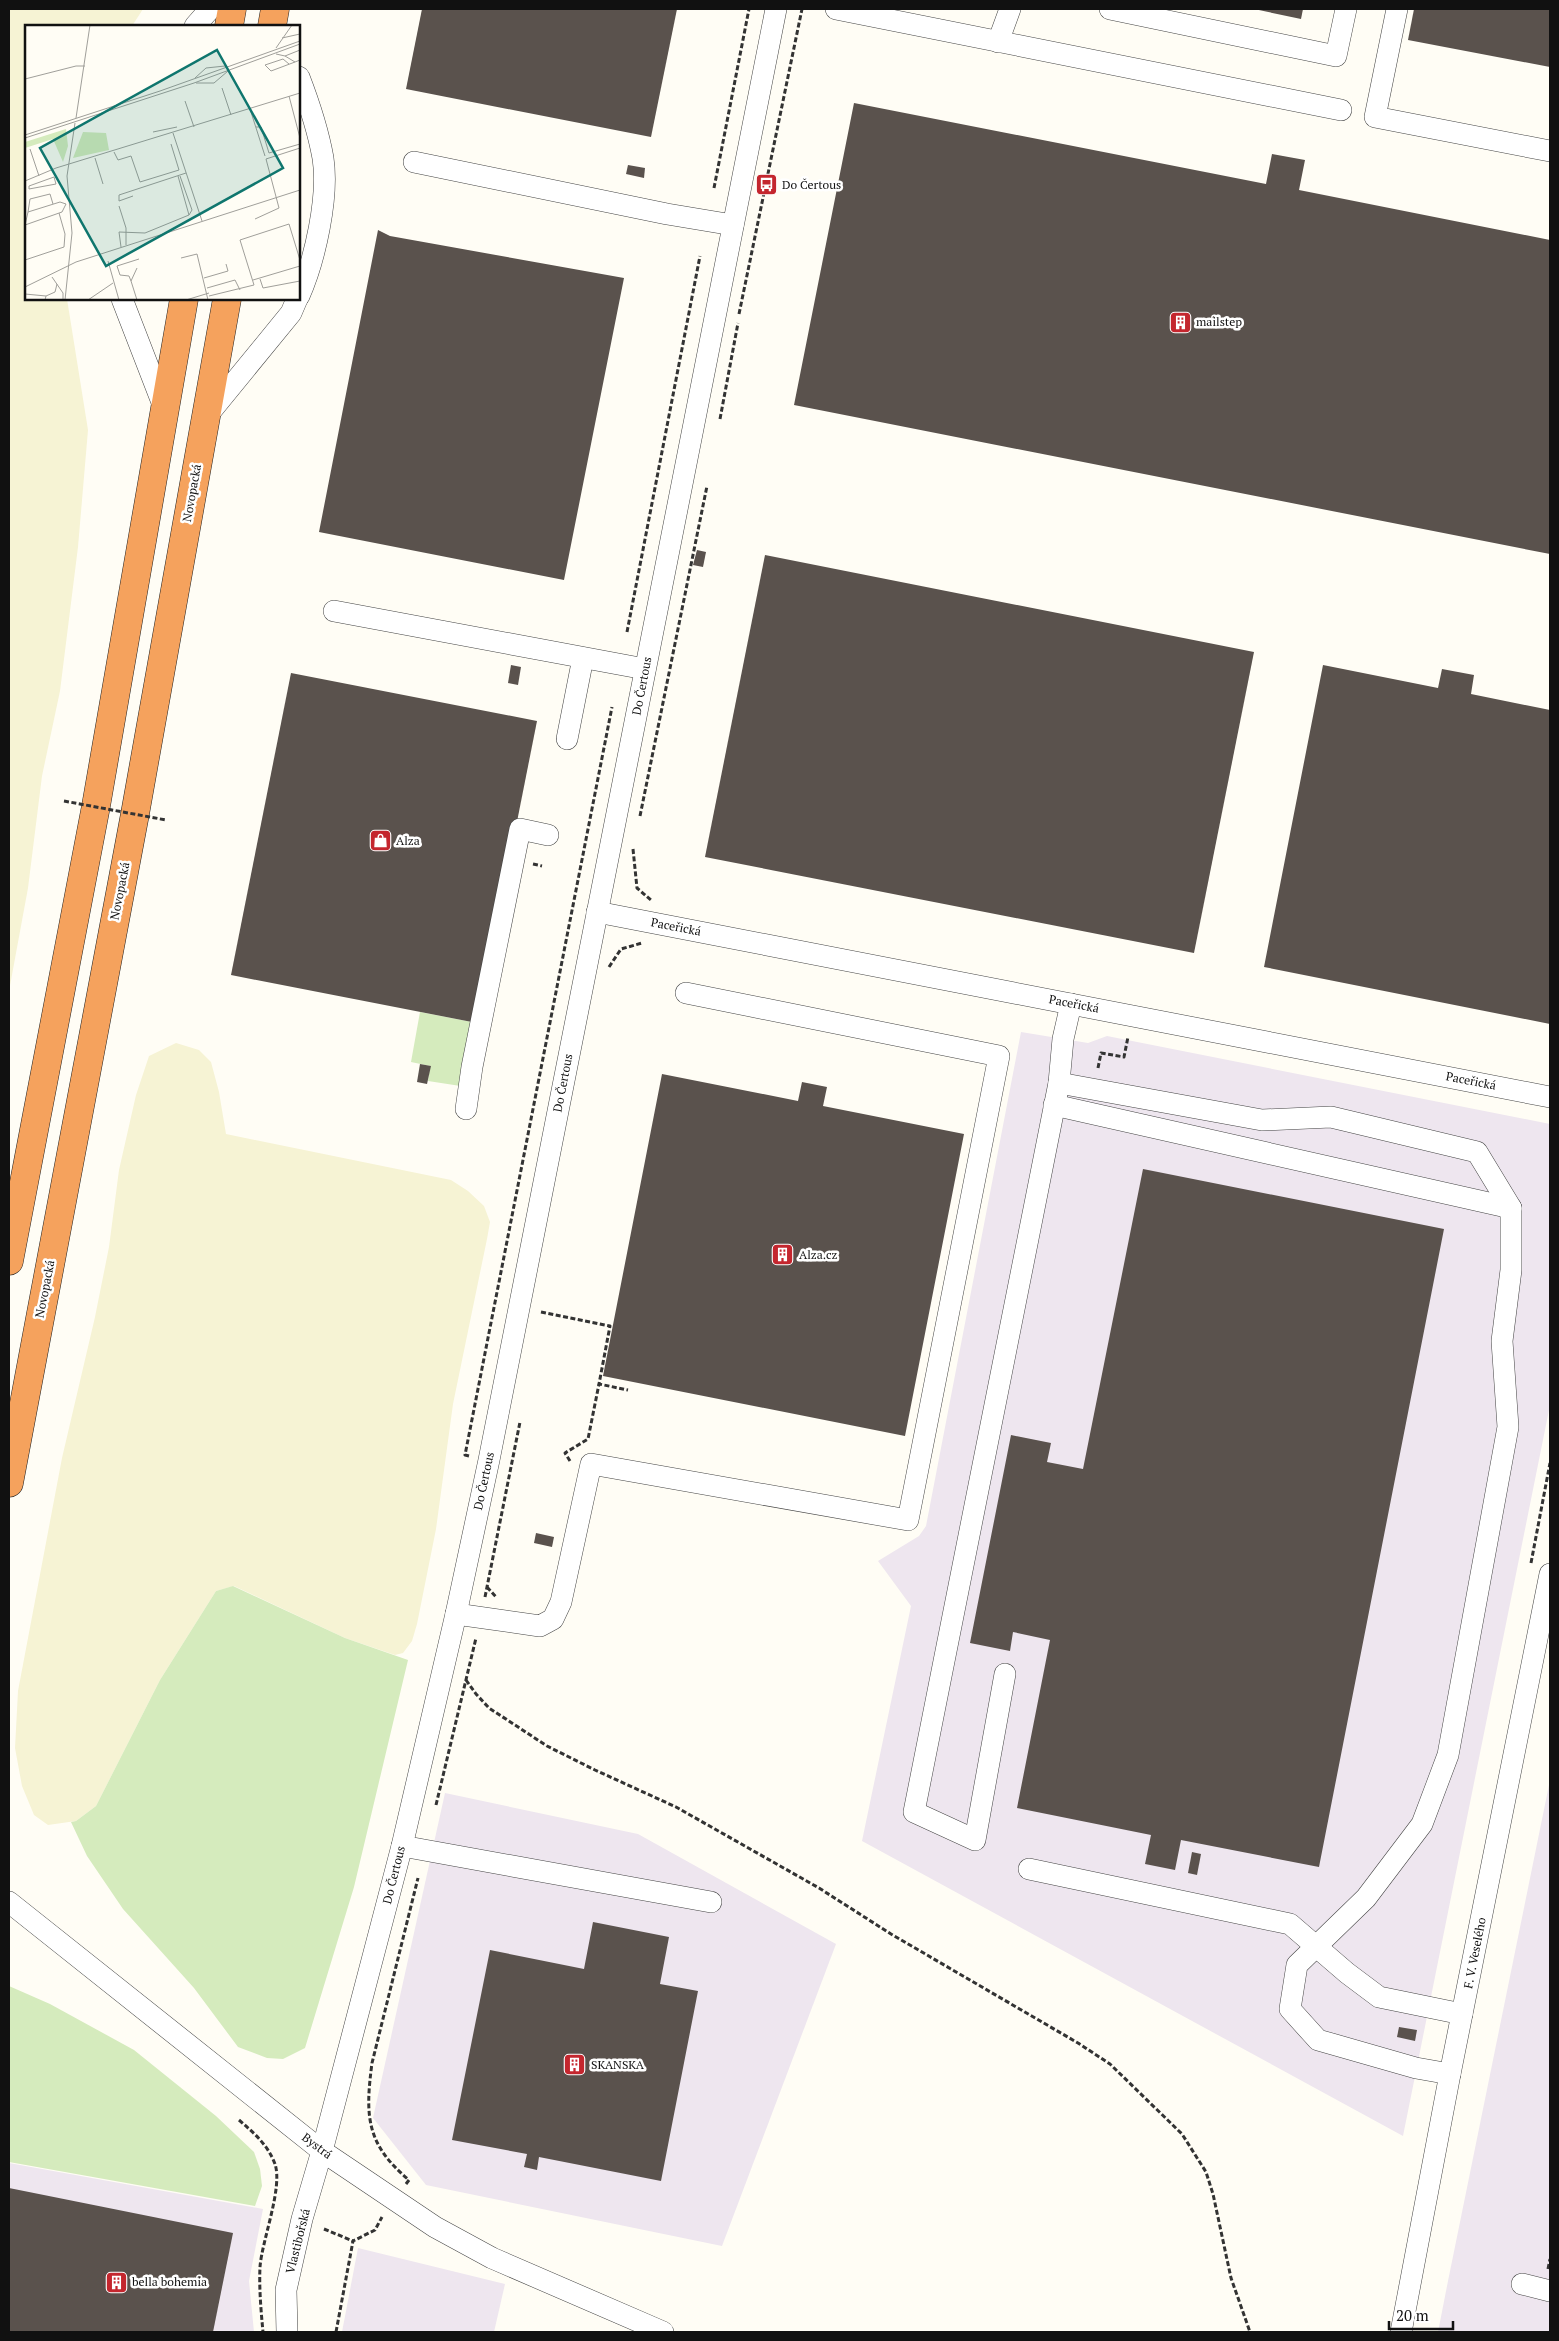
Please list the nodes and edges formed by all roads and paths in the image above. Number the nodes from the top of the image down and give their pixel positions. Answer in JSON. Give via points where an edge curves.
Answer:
{"nodes":[{"id":1,"x":210,"y":9,"type":"edge"},
{"id":2,"x":232,"y":9,"type":"edge"},
{"id":3,"x":749,"y":9,"type":"edge"},
{"id":4,"x":776,"y":9,"type":"edge"},
{"id":5,"x":802,"y":9,"type":"edge"},
{"id":6,"x":836,"y":9,"type":"edge"},
{"id":7,"x":1010,"y":9,"type":"edge"},
{"id":8,"x":1110,"y":9,"type":"edge"},
{"id":9,"x":1346,"y":9,"type":"edge"},
{"id":10,"x":1396,"y":9,"type":"edge"},
{"id":11,"x":196,"y":25,"type":"edge"},
{"id":12,"x":229,"y":25,"type":"edge"},
{"id":13,"x":998,"y":42,"type":"junction"},
{"id":14,"x":300,"y":79,"type":"edge"},
{"id":15,"x":1341,"y":110,"type":"dead end"},
{"id":16,"x":1550,"y":151,"type":"edge"},
{"id":17,"x":414,"y":162,"type":"dead end"},
{"id":18,"x":714,"y":188,"type":"dead end"},
{"id":19,"x":733,"y":224,"type":"junction"},
{"id":20,"x":700,"y":256,"type":"dead end"},
{"id":21,"x":300,"y":293,"type":"edge"},
{"id":22,"x":122,"y":300,"type":"edge"},
{"id":23,"x":184,"y":300,"type":"edge"},
{"id":24,"x":227,"y":300,"type":"edge"},
{"id":25,"x":297,"y":300,"type":"edge"},
{"id":26,"x":166,"y":410,"type":"junction"},
{"id":27,"x":206,"y":417,"type":"junction"},
{"id":28,"x":720,"y":419,"type":"dead end"},
{"id":29,"x":707,"y":486,"type":"dead end"},
{"id":30,"x":334,"y":610,"type":"dead end"},
{"id":31,"x":627,"y":632,"type":"dead end"},
{"id":32,"x":583,"y":658,"type":"junction"},
{"id":33,"x":645,"y":669,"type":"junction"},
{"id":34,"x":612,"y":707,"type":"dead end"},
{"id":35,"x":567,"y":738,"type":"dead end"},
{"id":36,"x":64,"y":801,"type":"dead end"},
{"id":37,"x":166,"y":820,"type":"dead end"},
{"id":38,"x":639,"y":823,"type":"dead end"},
{"id":39,"x":548,"y":835,"type":"dead end"},
{"id":40,"x":635,"y":842,"type":"dead end"},
{"id":41,"x":597,"y":912,"type":"junction"},
{"id":42,"x":648,"y":922,"type":"junction"},
{"id":43,"x":609,"y":968,"type":"dead end"},
{"id":44,"x":686,"y":993,"type":"dead end"},
{"id":45,"x":1071,"y":1004,"type":"junction"},
{"id":46,"x":1136,"y":1038,"type":"dead end"},
{"id":47,"x":1098,"y":1068,"type":"dead end"},
{"id":48,"x":1059,"y":1082,"type":"junction"},
{"id":49,"x":1550,"y":1097,"type":"edge"},
{"id":50,"x":1054,"y":1106,"type":"junction"},
{"id":51,"x":466,"y":1109,"type":"dead end"},
{"id":52,"x":1511,"y":1208,"type":"junction"},
{"id":53,"x":9,"y":1261,"type":"edge"},
{"id":54,"x":543,"y":1303,"type":"dead end"},
{"id":55,"x":542,"y":1312,"type":"junction"},
{"id":56,"x":540,"y":1322,"type":"dead end"},
{"id":57,"x":628,"y":1390,"type":"dead end"},
{"id":58,"x":521,"y":1417,"type":"dead end"},
{"id":59,"x":489,"y":1460,"type":"junction"},
{"id":60,"x":9,"y":1483,"type":"edge"},
{"id":61,"x":1550,"y":1574,"type":"edge"},
{"id":62,"x":487,"y":1587,"type":"junction"},
{"id":63,"x":499,"y":1600,"type":"dead end"},
{"id":64,"x":456,"y":1614,"type":"junction"},
{"id":65,"x":481,"y":1618,"type":"junction"},
{"id":66,"x":1005,"y":1674,"type":"dead end"},
{"id":67,"x":466,"y":1680,"type":"junction"},
{"id":68,"x":436,"y":1805,"type":"dead end"},
{"id":69,"x":402,"y":1846,"type":"junction"},
{"id":70,"x":1029,"y":1869,"type":"dead end"},
{"id":71,"x":418,"y":1878,"type":"dead end"},
{"id":72,"x":9,"y":1902,"type":"edge"},
{"id":73,"x":711,"y":1902,"type":"dead end"},
{"id":74,"x":1317,"y":1946,"type":"junction"},
{"id":75,"x":1462,"y":2014,"type":"junction"},
{"id":76,"x":1450,"y":2074,"type":"junction"},
{"id":77,"x":239,"y":2120,"type":"dead end"},
{"id":78,"x":322,"y":2152,"type":"junction"},
{"id":79,"x":394,"y":2198,"type":"junction"},
{"id":80,"x":324,"y":2229,"type":"dead end"},
{"id":81,"x":354,"y":2241,"type":"junction"},
{"id":82,"x":1522,"y":2284,"type":"dead end"},
{"id":83,"x":1550,"y":2291,"type":"edge"},
{"id":84,"x":263,"y":2332,"type":"edge"},
{"id":85,"x":287,"y":2332,"type":"edge"},
{"id":86,"x":336,"y":2332,"type":"edge"},
{"id":87,"x":663,"y":2332,"type":"edge"},
{"id":88,"x":1250,"y":2332,"type":"edge"},
{"id":89,"x":1401,"y":2332,"type":"edge"}],
"edges":[{"from":1,"to":11,"type":"street"},
{"from":2,"to":12,"type":"highway"},
{"from":3,"to":18,"type":"path"},
{"from":4,"to":19,"type":"street","name":"Do Čertous"},
{"from":5,"to":28,"type":"path"},
{"from":6,"to":13,"type":"street"},
{"from":7,"to":13,"type":"street"},
{"from":8,"to":9,"type":"street","via":[[1336,56]]},
{"from":10,"to":16,"type":"street","via":[[1375,117]]},
{"from":13,"to":15,"type":"street"},
{"from":14,"to":21,"type":"street","via":[[312,109],[323,159],[323,190],[316,242]]},
{"from":17,"to":19,"type":"street","via":[[667,214]]},
{"from":19,"to":33,"type":"street","name":"Do Čertous"},
{"from":20,"to":31,"type":"path"},
{"from":22,"to":26,"type":"street"},
{"from":23,"to":26,"type":"highway"},
{"from":24,"to":27,"type":"highway","name":"Novopacká"},
{"from":25,"to":27,"type":"street","via":[[291,313]]},
{"from":26,"to":53,"type":"highway","via":[[94,816]]},
{"from":27,"to":60,"type":"highway","name":"Novopacká"},
{"from":29,"to":38,"type":"path"},
{"from":30,"to":32,"type":"street"},
{"from":32,"to":33,"type":"street"},
{"from":32,"to":35,"type":"street"},
{"from":33,"to":41,"type":"street","name":"Do Čertous"},
{"from":34,"to":59,"type":"path","via":[[465,1454]]},
{"from":36,"to":37,"type":"path","bridge":true},
{"from":39,"to":51,"type":"street","via":[[520,829]]},
{"from":40,"to":42,"type":"path","via":[[637,888],[653,901]]},
{"from":41,"to":42,"type":"street","name":"Paceřická"},
{"from":41,"to":59,"type":"street","name":"Do Čertous"},
{"from":42,"to":43,"type":"path","via":[[644,942],[621,948]]},
{"from":42,"to":45,"type":"street","name":"Paceřická"},
{"from":44,"to":65,"type":"street","via":[[999,1056],[908,1520],[591,1464],[561,1602],[553,1619],[540,1626]]},
{"from":45,"to":48,"type":"street","via":[[1063,1039]]},
{"from":45,"to":49,"type":"street","name":"Paceřická"},
{"from":46,"to":47,"type":"path","via":[[1128,1036],[1124,1057],[1101,1053]]},
{"from":48,"to":50,"type":"street"},
{"from":48,"to":52,"type":"street","via":[[1262,1120],[1332,1117],[1477,1152]]},
{"from":50,"to":52,"type":"street"},
{"from":50,"to":66,"type":"street","via":[[914,1812],[975,1840]]},
{"from":52,"to":74,"type":"street","via":[[1511,1270],[1502,1342],[1508,1427],[1448,1755],[1422,1824],[1366,1898]]},
{"from":54,"to":55,"type":"path"},
{"from":55,"to":56,"type":"path"},
{"from":55,"to":57,"type":"path","via":[[610,1326],[599,1384]]},
{"from":58,"to":62,"type":"path"},
{"from":59,"to":64,"type":"street","name":"Do Čertous"},
{"from":61,"to":75,"type":"street","name":"F. V. Veselého"},
{"from":62,"to":63,"type":"path"},
{"from":62,"to":65,"type":"path"},
{"from":64,"to":65,"type":"street"},
{"from":64,"to":69,"type":"street","name":"Do Čertous"},
{"from":65,"to":67,"type":"path"},
{"from":67,"to":68,"type":"path"},
{"from":67,"to":88,"type":"path","via":[[489,1708],[547,1746],[676,1807],[819,1888],[1110,2064],[1182,2134],[1206,2172],[1231,2278]]},
{"from":69,"to":73,"type":"street"},
{"from":69,"to":78,"type":"street","name":"Do Čertous"},
{"from":70,"to":74,"type":"street","via":[[1290,1924]]},
{"from":71,"to":79,"type":"path","via":[[372,2063],[369,2089],[370,2119],[376,2144],[409,2180]]},
{"from":72,"to":78,"type":"street","name":"Bystrá"},
{"from":74,"to":75,"type":"street","via":[[1379,1997]]},
{"from":74,"to":76,"type":"street","via":[[1297,1965],[1290,2009],[1318,2040],[1416,2068]]},
{"from":75,"to":76,"type":"street","name":"F. V. Veselého"},
{"from":76,"to":89,"type":"street","name":"F. V. Veselého"},
{"from":77,"to":84,"type":"path","via":[[269,2150],[276,2166],[276,2183],[260,2266]]},
{"from":78,"to":79,"type":"street","name":"Bystrá"},
{"from":78,"to":85,"type":"street","name":"Vlastibořská","via":[[286,2290]]},
{"from":79,"to":81,"type":"path","via":[[375,2230]]},
{"from":79,"to":87,"type":"street","name":"Bystrá","via":[[492,2258]]},
{"from":80,"to":81,"type":"path"},
{"from":81,"to":86,"type":"path"},
{"from":82,"to":83,"type":"street"}]}
